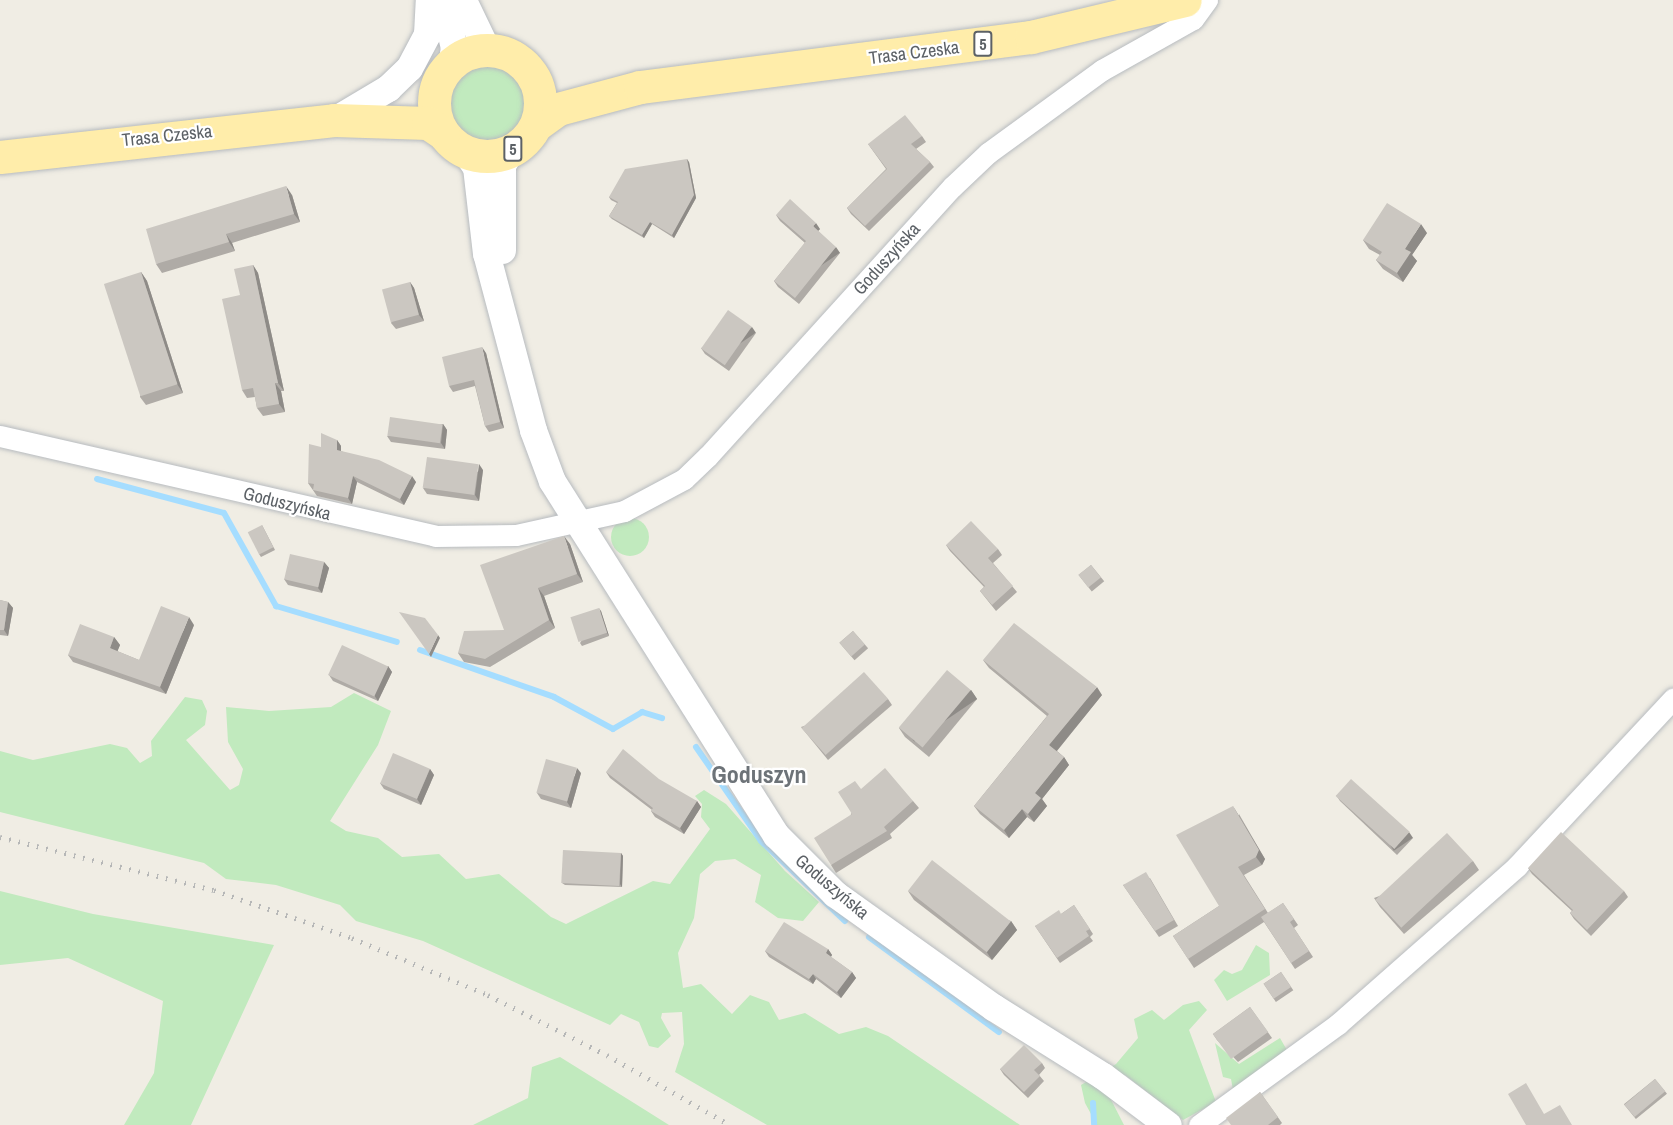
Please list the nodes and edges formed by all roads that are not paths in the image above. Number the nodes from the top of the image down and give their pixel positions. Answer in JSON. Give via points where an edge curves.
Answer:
{"nodes":[{"id":1,"x":429,"y":0,"type":"edge"},
{"id":2,"x":443,"y":0,"type":"edge"},
{"id":3,"x":463,"y":0,"type":"edge"},
{"id":4,"x":1185,"y":0,"type":"edge"},
{"id":5,"x":1207,"y":0,"type":"edge"},
{"id":6,"x":487,"y":50,"type":"junction"},
{"id":7,"x":444,"y":74,"type":"junction"},
{"id":8,"x":533,"y":76,"type":"junction"},
{"id":9,"x":640,"y":87,"type":"junction"},
{"id":10,"x":334,"y":120,"type":"junction"},
{"id":11,"x":536,"y":124,"type":"junction"},
{"id":12,"x":454,"y":142,"type":"junction"},
{"id":13,"x":510,"y":151,"type":"junction"},
{"id":14,"x":0,"y":157,"type":"edge"},
{"id":15,"x":499,"y":293,"type":"junction"},
{"id":16,"x":0,"y":436,"type":"edge"},
{"id":17,"x":576,"y":522,"type":"junction"},
{"id":18,"x":1673,"y":699,"type":"edge"},
{"id":19,"x":1168,"y":1125,"type":"edge"},
{"id":20,"x":1199,"y":1125,"type":"edge"}],
"edges":[{"from":1,"to":10,"type":"street","via":[[427,34],[409,68],[388,88]]},
{"from":2,"to":7,"type":"street","via":[[454,48]]},
{"from":3,"to":6,"type":"street"},
{"from":4,"to":9,"type":"main road","name":"Trasa Czeska","number":"5","via":[[1031,37]]},
{"from":5,"to":17,"type":"street","name":"Goduszyńska","via":[[1193,19],[1102,70],[988,153],[952,187],[684,479],[638,505]]},
{"from":6,"to":7,"type":"main road","number":"5","via":[[474,51]]},
{"from":6,"to":8,"type":"main road","number":"5","via":[[513,56]]},
{"from":7,"to":10,"type":"main road","name":"Trasa Czeska","number":"5","via":[[420,97]]},
{"from":7,"to":12,"type":"main road","via":[[435,109]]},
{"from":8,"to":9,"type":"main road","name":"Trasa Czeska","number":"5","via":[[557,84]]},
{"from":8,"to":11,"type":"main road","number":"5","via":[[540,100]]},
{"from":9,"to":11,"type":"main road","name":"Trasa Czeska","number":"5","via":[[558,109]]},
{"from":10,"to":12,"type":"main road","name":"Trasa Czeska","number":"5","via":[[428,123]]},
{"from":10,"to":14,"type":"main road","name":"Trasa Czeska","number":"5"},
{"from":11,"to":13,"type":"main road","number":"5","via":[[525,140]]},
{"from":12,"to":13,"type":"main road","number":"5","via":[[482,156]]},
{"from":12,"to":15,"type":"street","name":"Goduszyńska","via":[[476,167],[486,254]]},
{"from":13,"to":15,"type":"street","name":"Goduszyńska","via":[[501,165]]},
{"from":15,"to":17,"type":"street","name":"Goduszyńska","via":[[541,456]]},
{"from":16,"to":17,"type":"street","name":"Goduszyńska","via":[[435,536],[489,538]]},
{"from":17,"to":19,"type":"street","name":"Goduszyńska","via":[[758,809],[796,859],[835,894],[993,1007],[1103,1076]]},
{"from":18,"to":20,"type":"street","via":[[1517,866],[1338,1024]]}]}
